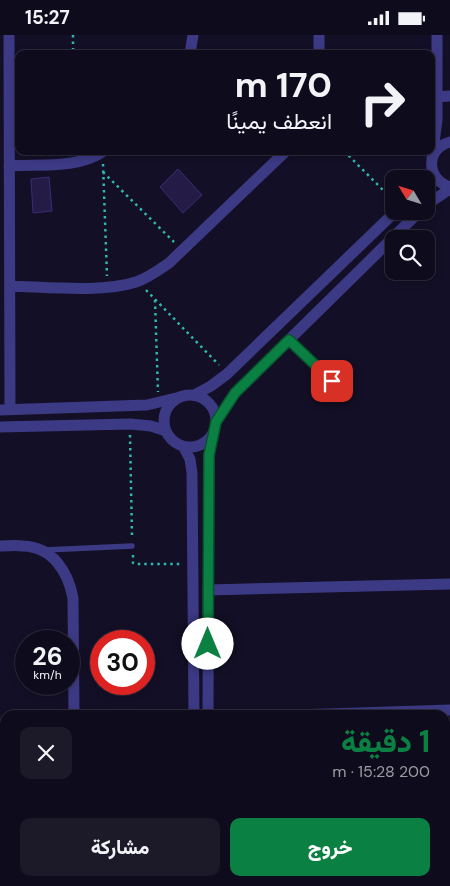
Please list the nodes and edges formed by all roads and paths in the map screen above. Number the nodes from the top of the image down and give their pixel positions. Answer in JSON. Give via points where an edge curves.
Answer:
{"nodes":[{"id":1,"x":8,"y":35,"type":"edge"},
{"id":2,"x":73,"y":35,"type":"edge"},
{"id":3,"x":193,"y":35,"type":"edge"},
{"id":4,"x":319,"y":35,"type":"edge"},
{"id":5,"x":437,"y":35,"type":"edge"},
{"id":6,"x":73,"y":50,"type":"edge"},
{"id":7,"x":191,"y":50,"type":"edge"},
{"id":8,"x":319,"y":50,"type":"edge"},
{"id":9,"x":450,"y":96,"type":"edge"},
{"id":10,"x":437,"y":97,"type":"junction"},
{"id":11,"x":435,"y":134,"type":"edge"},
{"id":12,"x":450,"y":141,"type":"edge"},
{"id":13,"x":97,"y":155,"type":"edge"},
{"id":14,"x":104,"y":155,"type":"edge"},
{"id":15,"x":282,"y":155,"type":"edge"},
{"id":16,"x":348,"y":155,"type":"edge"},
{"id":17,"x":433,"y":155,"type":"edge"},
{"id":18,"x":432,"y":163,"type":"junction"},
{"id":19,"x":9,"y":166,"type":"junction"},
{"id":20,"x":429,"y":170,"type":"edge"},
{"id":21,"x":103,"y":173,"type":"junction"},
{"id":22,"x":450,"y":188,"type":"edge"},
{"id":23,"x":385,"y":192,"type":"edge"},
{"id":24,"x":435,"y":199,"type":"edge"},
{"id":25,"x":387,"y":220,"type":"edge"},
{"id":26,"x":406,"y":220,"type":"edge"},
{"id":27,"x":182,"y":250,"type":"junction"},
{"id":28,"x":138,"y":281,"type":"junction"},
{"id":29,"x":10,"y":286,"type":"junction"},
{"id":30,"x":108,"y":288,"type":"junction"},
{"id":31,"x":155,"y":299,"type":"junction"},
{"id":32,"x":289,"y":340,"type":"junction"},
{"id":33,"x":229,"y":371,"type":"junction"},
{"id":34,"x":332,"y":381,"type":"dead end"},
{"id":35,"x":245,"y":383,"type":"junction"},
{"id":36,"x":194,"y":395,"type":"junction"},
{"id":37,"x":176,"y":398,"type":"junction"},
{"id":38,"x":158,"y":403,"type":"junction"},
{"id":39,"x":123,"y":406,"type":"junction"},
{"id":40,"x":5,"y":409,"type":"edge"},
{"id":41,"x":126,"y":424,"type":"junction"},
{"id":42,"x":215,"y":426,"type":"junction"},
{"id":43,"x":0,"y":427,"type":"edge"},
{"id":44,"x":166,"y":431,"type":"junction"},
{"id":45,"x":183,"y":446,"type":"junction"},
{"id":46,"x":209,"y":487,"type":"junction"},
{"id":47,"x":192,"y":488,"type":"junction"},
{"id":48,"x":132,"y":546,"type":"junction"},
{"id":49,"x":0,"y":547,"type":"edge"},
{"id":50,"x":40,"y":550,"type":"junction"},
{"id":51,"x":193,"y":564,"type":"junction"},
{"id":52,"x":450,"y":584,"type":"edge"},
{"id":53,"x":208,"y":590,"type":"junction"},
{"id":54,"x":74,"y":710,"type":"edge"},
{"id":55,"x":194,"y":710,"type":"edge"},
{"id":56,"x":208,"y":710,"type":"edge"}],
"edges":[{"from":1,"to":19,"type":"street"},
{"from":2,"to":6,"type":"path"},
{"from":3,"to":7,"type":"street"},
{"from":4,"to":8,"type":"street"},
{"from":5,"to":10,"type":"street"},
{"from":9,"to":10,"type":"street"},
{"from":10,"to":11,"type":"street"},
{"from":12,"to":18,"type":"street","via":[[438,148]]},
{"from":13,"to":19,"type":"street","via":[[74,163]]},
{"from":14,"to":21,"type":"path"},
{"from":15,"to":27,"type":"street"},
{"from":16,"to":23,"type":"path"},
{"from":17,"to":18,"type":"street"},
{"from":18,"to":20,"type":"street"},
{"from":18,"to":22,"type":"street","via":[[432,172]]},
{"from":19,"to":29,"type":"street"},
{"from":21,"to":27,"type":"path"},
{"from":21,"to":30,"type":"path"},
{"from":22,"to":24,"type":"street"},
{"from":25,"to":33,"type":"street"},
{"from":26,"to":32,"type":"street"},
{"from":27,"to":28,"type":"street","via":[[162,268]]},
{"from":28,"to":30,"type":"street"},
{"from":28,"to":31,"type":"path"},
{"from":29,"to":30,"type":"street"},
{"from":29,"to":40,"type":"street"},
{"from":31,"to":33,"type":"path"},
{"from":31,"to":38,"type":"path"},
{"from":32,"to":34,"type":"lane"},
{"from":32,"to":35,"type":"street"},
{"from":33,"to":35,"type":"street"},
{"from":33,"to":36,"type":"street","via":[[212,386]]},
{"from":35,"to":42,"type":"street","via":[[228,401]]},
{"from":36,"to":37,"type":"street"},
{"from":36,"to":42,"type":"street","via":[[210,404]]},
{"from":37,"to":38,"type":"street"},
{"from":37,"to":44,"type":"street","via":[[166,409]]},
{"from":38,"to":39,"type":"street"},
{"from":39,"to":40,"type":"street"},
{"from":39,"to":41,"type":"street"},
{"from":41,"to":43,"type":"street"},
{"from":41,"to":44,"type":"street"},
{"from":41,"to":48,"type":"path"},
{"from":42,"to":45,"type":"street","via":[[211,436],[202,444]]},
{"from":42,"to":46,"type":"street","via":[[209,455]]},
{"from":44,"to":45,"type":"street","via":[[173,441]]},
{"from":45,"to":47,"type":"street","via":[[192,465]]},
{"from":46,"to":47,"type":"street"},
{"from":46,"to":53,"type":"street"},
{"from":47,"to":51,"type":"street"},
{"from":48,"to":50,"type":"lane"},
{"from":48,"to":51,"type":"path","via":[[135,565]]},
{"from":49,"to":50,"type":"street","via":[[25,546]]},
{"from":50,"to":54,"type":"street","via":[[53,558],[70,582],[73,597]]},
{"from":51,"to":55,"type":"street"},
{"from":52,"to":53,"type":"street"},
{"from":53,"to":56,"type":"street"}]}
